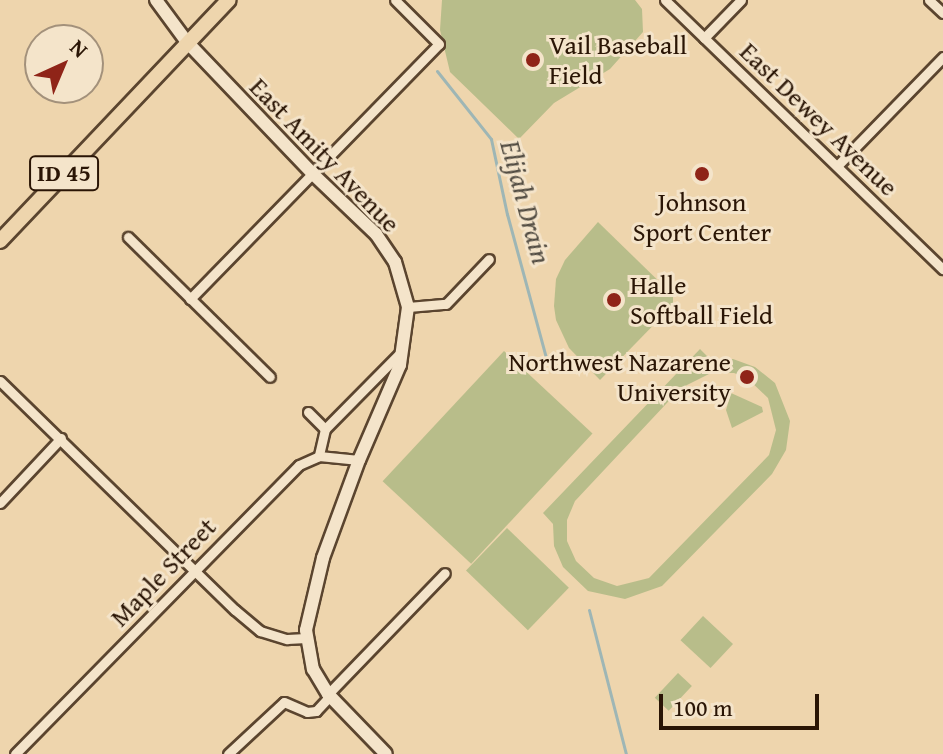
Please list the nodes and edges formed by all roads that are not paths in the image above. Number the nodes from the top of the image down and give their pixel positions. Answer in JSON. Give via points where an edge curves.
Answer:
{"nodes":[{"id":1,"x":156,"y":0,"type":"edge"},
{"id":2,"x":229,"y":0,"type":"edge"},
{"id":3,"x":395,"y":0,"type":"edge"},
{"id":4,"x":665,"y":0,"type":"edge"},
{"id":5,"x":741,"y":0,"type":"edge"},
{"id":6,"x":929,"y":0,"type":"edge"},
{"id":7,"x":943,"y":13,"type":"edge"},
{"id":8,"x":704,"y":38,"type":"junction"},
{"id":9,"x":187,"y":42,"type":"junction"},
{"id":10,"x":943,"y":57,"type":"edge"},
{"id":11,"x":837,"y":166,"type":"junction"},
{"id":12,"x":314,"y":175,"type":"junction"},
{"id":13,"x":128,"y":237,"type":"dead end"},
{"id":14,"x":0,"y":241,"type":"edge"},
{"id":15,"x":489,"y":259,"type":"dead end"},
{"id":16,"x":943,"y":269,"type":"edge"},
{"id":17,"x":190,"y":299,"type":"junction"},
{"id":18,"x":408,"y":307,"type":"junction"},
{"id":19,"x":402,"y":351,"type":"junction"},
{"id":20,"x":270,"y":377,"type":"dead end"},
{"id":21,"x":0,"y":381,"type":"edge"},
{"id":22,"x":308,"y":412,"type":"dead end"},
{"id":23,"x":325,"y":429,"type":"junction"},
{"id":24,"x":61,"y":438,"type":"junction"},
{"id":25,"x":319,"y":456,"type":"junction"},
{"id":26,"x":359,"y":460,"type":"junction"},
{"id":27,"x":0,"y":503,"type":"edge"},
{"id":28,"x":195,"y":570,"type":"junction"},
{"id":29,"x":445,"y":573,"type":"dead end"},
{"id":30,"x":306,"y":638,"type":"junction"},
{"id":31,"x":329,"y":695,"type":"junction"},
{"id":32,"x":15,"y":754,"type":"edge"},
{"id":33,"x":228,"y":754,"type":"edge"},
{"id":34,"x":386,"y":754,"type":"edge"}],
"edges":[{"from":1,"to":9,"type":"main road","name":"East Amity Avenue"},
{"from":2,"to":9,"type":"main road","number":"ID 45"},
{"from":3,"to":12,"type":"street","via":[[439,44]]},
{"from":4,"to":8,"type":"street","name":"East Dewey Avenue"},
{"from":5,"to":8,"type":"street"},
{"from":6,"to":7,"type":"street"},
{"from":8,"to":11,"type":"street","name":"East Dewey Avenue"},
{"from":9,"to":12,"type":"main road","name":"East Amity Avenue"},
{"from":9,"to":14,"type":"main road","number":"ID 45"},
{"from":10,"to":11,"type":"street"},
{"from":11,"to":16,"type":"street","name":"East Dewey Avenue"},
{"from":12,"to":17,"type":"street"},
{"from":12,"to":18,"type":"main road","name":"East Amity Avenue","via":[[376,234],[395,262]]},
{"from":13,"to":17,"type":"street"},
{"from":15,"to":18,"type":"street","via":[[446,304]]},
{"from":17,"to":20,"type":"street"},
{"from":18,"to":19,"type":"main road"},
{"from":19,"to":23,"type":"street"},
{"from":19,"to":26,"type":"main road"},
{"from":21,"to":24,"type":"street"},
{"from":22,"to":23,"type":"street"},
{"from":23,"to":25,"type":"street"},
{"from":24,"to":27,"type":"street"},
{"from":24,"to":28,"type":"street"},
{"from":25,"to":26,"type":"street"},
{"from":25,"to":28,"type":"street","name":"Maple Street","via":[[299,465]]},
{"from":26,"to":30,"type":"main road","via":[[312,595]]},
{"from":28,"to":30,"type":"street","via":[[260,631]]},
{"from":28,"to":32,"type":"street","name":"Maple Street"},
{"from":29,"to":31,"type":"street"},
{"from":30,"to":31,"type":"main road","via":[[313,669]]},
{"from":31,"to":33,"type":"street","via":[[316,711],[284,702]]},
{"from":31,"to":34,"type":"main road"}]}
